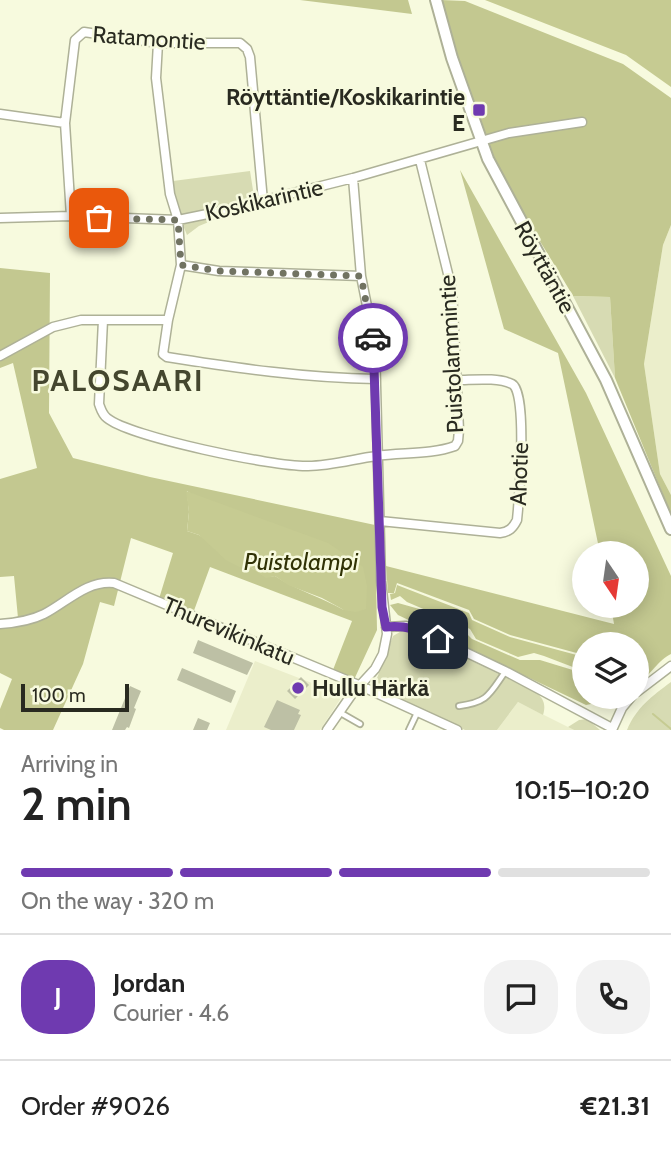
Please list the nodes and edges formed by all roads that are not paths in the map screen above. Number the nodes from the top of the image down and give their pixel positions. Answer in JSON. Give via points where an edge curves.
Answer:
{"nodes":[{"id":1,"x":436,"y":0,"type":"edge"},
{"id":2,"x":158,"y":43,"type":"junction"},
{"id":3,"x":0,"y":114,"type":"edge"},
{"id":4,"x":582,"y":122,"type":"dead end"},
{"id":5,"x":65,"y":123,"type":"junction"},
{"id":6,"x":481,"y":141,"type":"junction"},
{"id":7,"x":420,"y":160,"type":"junction"},
{"id":8,"x":353,"y":178,"type":"junction"},
{"id":9,"x":263,"y":201,"type":"junction"},
{"id":10,"x":71,"y":216,"type":"junction"},
{"id":11,"x":0,"y":218,"type":"edge"},
{"id":12,"x":178,"y":220,"type":"junction"},
{"id":13,"x":181,"y":265,"type":"junction"},
{"id":14,"x":361,"y":276,"type":"junction"},
{"id":15,"x":103,"y":320,"type":"junction"},
{"id":16,"x":168,"y":320,"type":"junction"},
{"id":17,"x":0,"y":356,"type":"edge"},
{"id":18,"x":376,"y":379,"type":"junction"},
{"id":19,"x":457,"y":380,"type":"junction"},
{"id":20,"x":379,"y":456,"type":"junction"},
{"id":21,"x":380,"y":521,"type":"junction"},
{"id":22,"x":671,"y":529,"type":"edge"},
{"id":23,"x":0,"y":624,"type":"edge"},
{"id":24,"x":386,"y":627,"type":"junction"},
{"id":25,"x":671,"y":666,"type":"edge"},
{"id":26,"x":505,"y":671,"type":"junction"},
{"id":27,"x":649,"y":683,"type":"edge"},
{"id":28,"x":361,"y":685,"type":"junction"},
{"id":29,"x":459,"y":706,"type":"dead end"},
{"id":30,"x":622,"y":709,"type":"edge"},
{"id":31,"x":339,"y":712,"type":"junction"},
{"id":32,"x":417,"y":712,"type":"junction"},
{"id":33,"x":360,"y":724,"type":"dead end"},
{"id":34,"x":612,"y":729,"type":"edge"},
{"id":35,"x":327,"y":730,"type":"edge"},
{"id":36,"x":409,"y":730,"type":"edge"},
{"id":37,"x":457,"y":730,"type":"edge"}],
"edges":[{"from":1,"to":6,"type":"street","name":"Röyttäntie"},
{"from":2,"to":5,"type":"street","name":"Ratamontie","via":[[90,32],[77,37]]},
{"from":2,"to":9,"type":"street","name":"Ratamontie","via":[[232,42],[247,49]]},
{"from":2,"to":12,"type":"street","via":[[156,78],[170,194]]},
{"from":3,"to":5,"type":"street"},
{"from":4,"to":6,"type":"street","name":"Koskikarintie"},
{"from":5,"to":10,"type":"street","name":"Ratamontie"},
{"from":6,"to":7,"type":"street","name":"Koskikarintie"},
{"from":6,"to":22,"type":"street","name":"Röyttäntie","via":[[606,380]]},
{"from":7,"to":8,"type":"street","name":"Koskikarintie"},
{"from":7,"to":19,"type":"street","name":"Puistolammintie","via":[[452,290]]},
{"from":8,"to":9,"type":"street","name":"Koskikarintie"},
{"from":8,"to":14,"type":"street"},
{"from":9,"to":12,"type":"street","name":"Koskikarintie"},
{"from":10,"to":11,"type":"street","name":"Koskikarintie"},
{"from":10,"to":12,"type":"street","name":"Koskikarintie"},
{"from":12,"to":13,"type":"street"},
{"from":13,"to":14,"type":"street","via":[[219,271]]},
{"from":13,"to":16,"type":"street"},
{"from":14,"to":18,"type":"street","via":[[375,346]]},
{"from":15,"to":16,"type":"street"},
{"from":15,"to":17,"type":"street","via":[[53,327]]},
{"from":15,"to":20,"type":"street","name":"Puistolammintie","via":[[99,404],[108,419],[146,434],[289,465],[323,466]]},
{"from":16,"to":18,"type":"street","via":[[163,354],[167,357],[248,370]]},
{"from":18,"to":20,"type":"street"},
{"from":19,"to":20,"type":"street","name":"Puistolammintie","via":[[459,430],[455,446]]},
{"from":19,"to":21,"type":"street","name":"Ahotie","via":[[502,382],[517,389],[521,461],[514,526],[500,533]]},
{"from":20,"to":21,"type":"street"},
{"from":21,"to":24,"type":"street"},
{"from":23,"to":28,"type":"street","name":"Thurevikinkatu","via":[[34,618],[92,585],[114,583]]},
{"from":24,"to":26,"type":"street","via":[[415,628]]},
{"from":24,"to":28,"type":"street","via":[[383,654]]},
{"from":25,"to":27,"type":"street"},
{"from":26,"to":29,"type":"lane","via":[[478,704]]},
{"from":26,"to":34,"type":"street"},
{"from":28,"to":31,"type":"street"},
{"from":28,"to":32,"type":"street","name":"Thurevikinkatu"},
{"from":30,"to":34,"type":"street"},
{"from":31,"to":33,"type":"lane"},
{"from":31,"to":35,"type":"street"},
{"from":32,"to":36,"type":"lane"},
{"from":32,"to":37,"type":"street","name":"Thurevikinkatu"}]}
